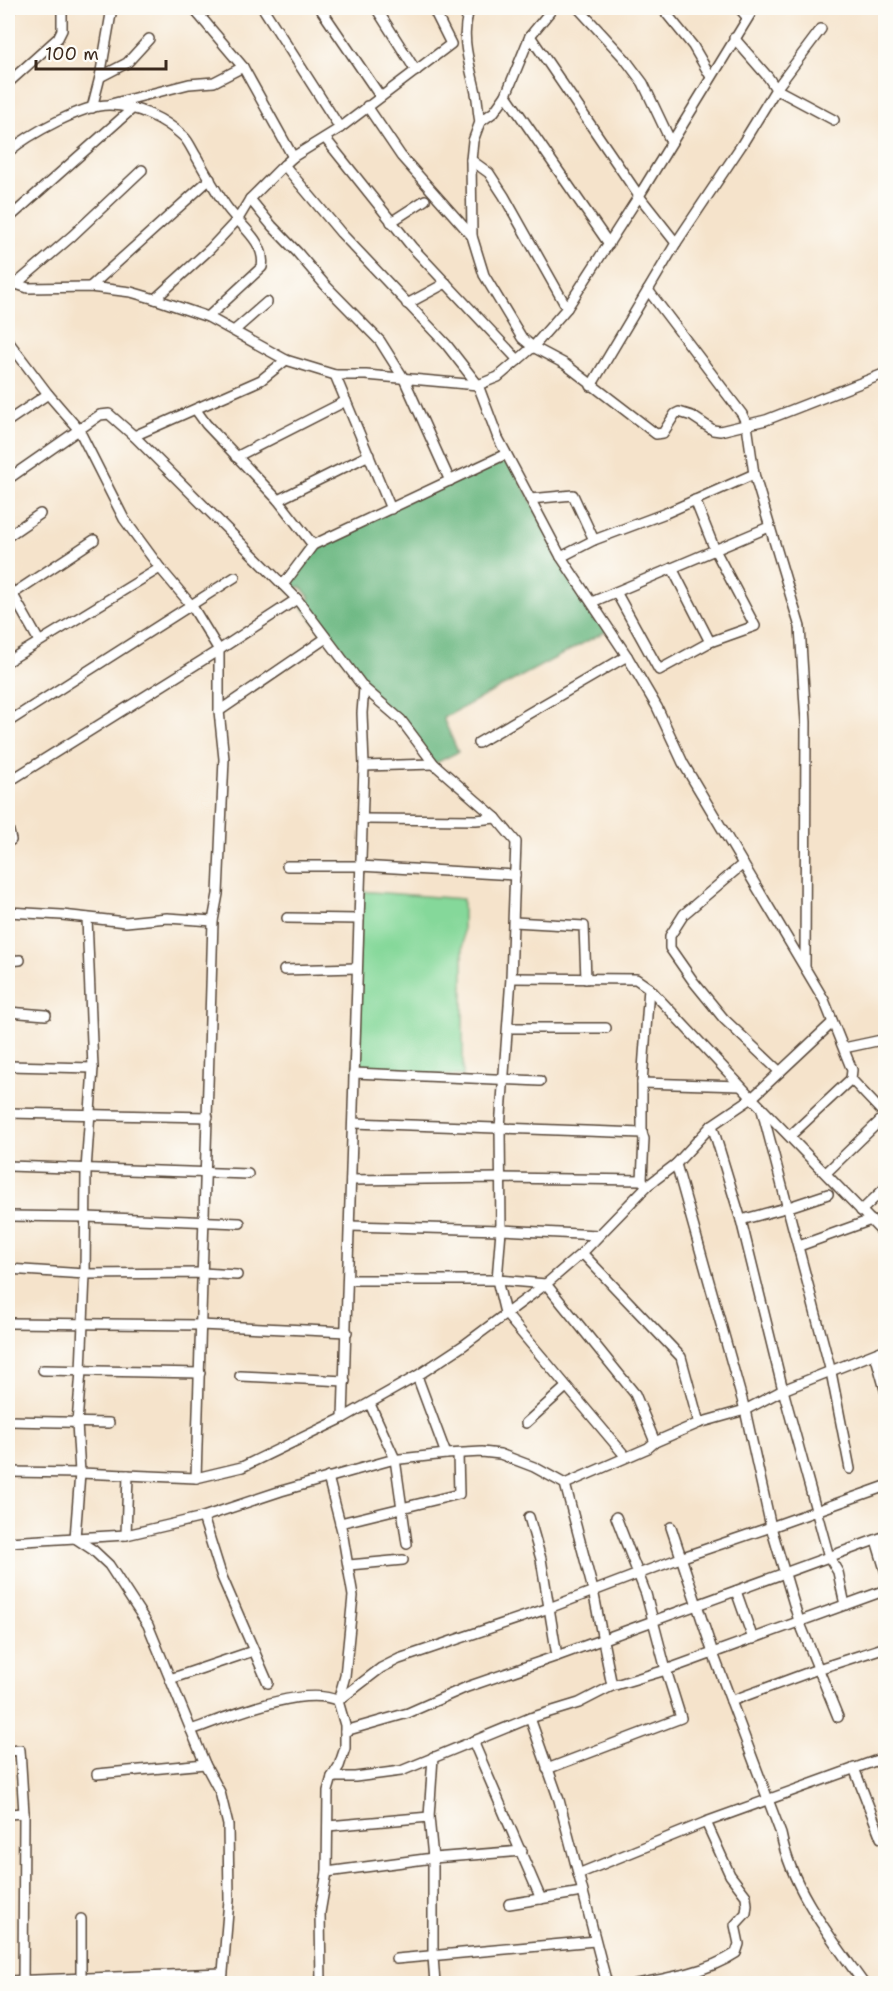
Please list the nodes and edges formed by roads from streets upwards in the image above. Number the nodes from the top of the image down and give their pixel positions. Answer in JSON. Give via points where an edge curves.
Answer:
{"nodes":[{"id":1,"x":11,"y":8,"type":"edge"},
{"id":2,"x":62,"y":8,"type":"edge"},
{"id":3,"x":112,"y":8,"type":"edge"},
{"id":4,"x":211,"y":8,"type":"edge"},
{"id":5,"x":263,"y":8,"type":"edge"},
{"id":6,"x":320,"y":8,"type":"edge"},
{"id":7,"x":375,"y":8,"type":"edge"},
{"id":8,"x":433,"y":8,"type":"edge"},
{"id":9,"x":470,"y":8,"type":"edge"},
{"id":10,"x":553,"y":8,"type":"edge"},
{"id":11,"x":578,"y":8,"type":"edge"},
{"id":12,"x":662,"y":8,"type":"edge"},
{"id":13,"x":739,"y":8,"type":"edge"},
{"id":14,"x":754,"y":8,"type":"edge"},
{"id":15,"x":197,"y":11,"type":"edge"},
{"id":16,"x":8,"y":14,"type":"edge"},
{"id":17,"x":747,"y":17,"type":"junction"},
{"id":18,"x":821,"y":29,"type":"dead end"},
{"id":19,"x":530,"y":36,"type":"junction"},
{"id":20,"x":734,"y":38,"type":"junction"},
{"id":21,"x":149,"y":39,"type":"dead end"},
{"id":22,"x":243,"y":67,"type":"junction"},
{"id":23,"x":416,"y":70,"type":"junction"},
{"id":24,"x":100,"y":77,"type":"junction"},
{"id":25,"x":711,"y":77,"type":"junction"},
{"id":26,"x":8,"y":83,"type":"edge"},
{"id":27,"x":776,"y":89,"type":"junction"},
{"id":28,"x":506,"y":95,"type":"junction"},
{"id":29,"x":380,"y":96,"type":"junction"},
{"id":30,"x":128,"y":106,"type":"junction"},
{"id":31,"x":367,"y":106,"type":"junction"},
{"id":32,"x":92,"y":108,"type":"junction"},
{"id":33,"x":834,"y":120,"type":"dead end"},
{"id":34,"x":480,"y":122,"type":"junction"},
{"id":35,"x":340,"y":128,"type":"junction"},
{"id":36,"x":325,"y":138,"type":"junction"},
{"id":37,"x":671,"y":142,"type":"junction"},
{"id":38,"x":8,"y":151,"type":"edge"},
{"id":39,"x":293,"y":157,"type":"junction"},
{"id":40,"x":471,"y":160,"type":"junction"},
{"id":41,"x":284,"y":165,"type":"junction"},
{"id":42,"x":142,"y":170,"type":"dead end"},
{"id":43,"x":210,"y":179,"type":"junction"},
{"id":44,"x":639,"y":196,"type":"junction"},
{"id":45,"x":250,"y":199,"type":"junction"},
{"id":46,"x":425,"y":200,"type":"dead end"},
{"id":47,"x":8,"y":219,"type":"edge"},
{"id":48,"x":237,"y":219,"type":"junction"},
{"id":49,"x":391,"y":222,"type":"junction"},
{"id":50,"x":472,"y":236,"type":"junction"},
{"id":51,"x":676,"y":243,"type":"junction"},
{"id":52,"x":609,"y":244,"type":"junction"},
{"id":53,"x":8,"y":278,"type":"edge"},
{"id":54,"x":446,"y":283,"type":"junction"},
{"id":55,"x":16,"y":284,"type":"junction"},
{"id":56,"x":90,"y":287,"type":"junction"},
{"id":57,"x":648,"y":290,"type":"junction"},
{"id":58,"x":155,"y":299,"type":"junction"},
{"id":59,"x":267,"y":302,"type":"dead end"},
{"id":60,"x":407,"y":304,"type":"junction"},
{"id":61,"x":567,"y":308,"type":"junction"},
{"id":62,"x":208,"y":317,"type":"junction"},
{"id":63,"x":235,"y":330,"type":"junction"},
{"id":64,"x":8,"y":341,"type":"edge"},
{"id":65,"x":533,"y":348,"type":"junction"},
{"id":66,"x":17,"y":351,"type":"junction"},
{"id":67,"x":8,"y":358,"type":"edge"},
{"id":68,"x":286,"y":360,"type":"junction"},
{"id":69,"x":518,"y":360,"type":"junction"},
{"id":70,"x":885,"y":373,"type":"edge"},
{"id":71,"x":335,"y":375,"type":"junction"},
{"id":72,"x":404,"y":379,"type":"junction"},
{"id":73,"x":478,"y":385,"type":"junction"},
{"id":74,"x":591,"y":386,"type":"junction"},
{"id":75,"x":48,"y":394,"type":"junction"},
{"id":76,"x":346,"y":401,"type":"junction"},
{"id":77,"x":195,"y":410,"type":"junction"},
{"id":78,"x":8,"y":421,"type":"edge"},
{"id":79,"x":747,"y":425,"type":"junction"},
{"id":80,"x":79,"y":430,"type":"junction"},
{"id":81,"x":135,"y":436,"type":"junction"},
{"id":82,"x":506,"y":454,"type":"junction"},
{"id":83,"x":369,"y":455,"type":"junction"},
{"id":84,"x":236,"y":457,"type":"junction"},
{"id":85,"x":754,"y":474,"type":"junction"},
{"id":86,"x":8,"y":479,"type":"edge"},
{"id":87,"x":450,"y":481,"type":"junction"},
{"id":88,"x":530,"y":499,"type":"junction"},
{"id":89,"x":278,"y":500,"type":"junction"},
{"id":90,"x":694,"y":500,"type":"junction"},
{"id":91,"x":391,"y":509,"type":"junction"},
{"id":92,"x":40,"y":514,"type":"dead end"},
{"id":93,"x":769,"y":527,"type":"junction"},
{"id":94,"x":8,"y":536,"type":"edge"},
{"id":95,"x":94,"y":540,"type":"dead end"},
{"id":96,"x":594,"y":540,"type":"junction"},
{"id":97,"x":313,"y":545,"type":"junction"},
{"id":98,"x":715,"y":550,"type":"junction"},
{"id":99,"x":561,"y":557,"type":"junction"},
{"id":100,"x":160,"y":568,"type":"junction"},
{"id":101,"x":672,"y":568,"type":"junction"},
{"id":102,"x":235,"y":577,"type":"dead end"},
{"id":103,"x":283,"y":585,"type":"junction"},
{"id":104,"x":9,"y":592,"type":"edge"},
{"id":105,"x":616,"y":592,"type":"junction"},
{"id":106,"x":297,"y":599,"type":"junction"},
{"id":107,"x":592,"y":602,"type":"junction"},
{"id":108,"x":192,"y":606,"type":"junction"},
{"id":109,"x":326,"y":638,"type":"junction"},
{"id":110,"x":39,"y":641,"type":"junction"},
{"id":111,"x":710,"y":642,"type":"junction"},
{"id":112,"x":219,"y":650,"type":"junction"},
{"id":113,"x":627,"y":656,"type":"junction"},
{"id":114,"x":8,"y":661,"type":"edge"},
{"id":115,"x":363,"y":688,"type":"junction"},
{"id":116,"x":219,"y":711,"type":"junction"},
{"id":117,"x":8,"y":722,"type":"edge"},
{"id":118,"x":478,"y":743,"type":"dead end"},
{"id":119,"x":434,"y":764,"type":"junction"},
{"id":120,"x":364,"y":766,"type":"junction"},
{"id":121,"x":8,"y":782,"type":"edge"},
{"id":122,"x":496,"y":818,"type":"junction"},
{"id":123,"x":363,"y":819,"type":"junction"},
{"id":124,"x":8,"y":827,"type":"edge"},
{"id":125,"x":8,"y":842,"type":"edge"},
{"id":126,"x":744,"y":864,"type":"junction"},
{"id":127,"x":287,"y":866,"type":"dead end"},
{"id":128,"x":360,"y":866,"type":"junction"},
{"id":129,"x":515,"y":875,"type":"junction"},
{"id":130,"x":8,"y":912,"type":"edge"},
{"id":131,"x":87,"y":918,"type":"junction"},
{"id":132,"x":286,"y":918,"type":"dead end"},
{"id":133,"x":359,"y":919,"type":"junction"},
{"id":134,"x":213,"y":921,"type":"junction"},
{"id":135,"x":514,"y":922,"type":"junction"},
{"id":136,"x":20,"y":960,"type":"dead end"},
{"id":137,"x":8,"y":961,"type":"edge"},
{"id":138,"x":357,"y":968,"type":"junction"},
{"id":139,"x":284,"y":970,"type":"dead end"},
{"id":140,"x":805,"y":970,"type":"junction"},
{"id":141,"x":511,"y":978,"type":"junction"},
{"id":142,"x":586,"y":979,"type":"junction"},
{"id":143,"x":649,"y":987,"type":"junction"},
{"id":144,"x":8,"y":1012,"type":"edge"},
{"id":145,"x":46,"y":1015,"type":"dead end"},
{"id":146,"x":832,"y":1023,"type":"junction"},
{"id":147,"x":508,"y":1028,"type":"junction"},
{"id":148,"x":606,"y":1028,"type":"dead end"},
{"id":149,"x":885,"y":1039,"type":"edge"},
{"id":150,"x":844,"y":1048,"type":"junction"},
{"id":151,"x":8,"y":1066,"type":"edge"},
{"id":152,"x":93,"y":1068,"type":"junction"},
{"id":153,"x":780,"y":1072,"type":"junction"},
{"id":154,"x":354,"y":1073,"type":"junction"},
{"id":155,"x":505,"y":1078,"type":"junction"},
{"id":156,"x":851,"y":1079,"type":"junction"},
{"id":157,"x":540,"y":1081,"type":"dead end"},
{"id":158,"x":642,"y":1083,"type":"junction"},
{"id":159,"x":741,"y":1086,"type":"junction"},
{"id":160,"x":752,"y":1098,"type":"junction"},
{"id":161,"x":761,"y":1108,"type":"junction"},
{"id":162,"x":8,"y":1113,"type":"edge"},
{"id":163,"x":88,"y":1115,"type":"junction"},
{"id":164,"x":885,"y":1116,"type":"edge"},
{"id":165,"x":208,"y":1117,"type":"junction"},
{"id":166,"x":353,"y":1123,"type":"junction"},
{"id":167,"x":712,"y":1125,"type":"junction"},
{"id":168,"x":500,"y":1128,"type":"junction"},
{"id":169,"x":642,"y":1133,"type":"junction"},
{"id":170,"x":790,"y":1136,"type":"junction"},
{"id":171,"x":676,"y":1164,"type":"junction"},
{"id":172,"x":8,"y":1167,"type":"edge"},
{"id":173,"x":86,"y":1170,"type":"junction"},
{"id":174,"x":826,"y":1173,"type":"junction"},
{"id":175,"x":205,"y":1174,"type":"junction"},
{"id":176,"x":248,"y":1174,"type":"dead end"},
{"id":177,"x":500,"y":1178,"type":"junction"},
{"id":178,"x":351,"y":1180,"type":"junction"},
{"id":179,"x":645,"y":1183,"type":"junction"},
{"id":180,"x":885,"y":1186,"type":"edge"},
{"id":181,"x":828,"y":1194,"type":"dead end"},
{"id":182,"x":789,"y":1208,"type":"junction"},
{"id":183,"x":861,"y":1211,"type":"junction"},
{"id":184,"x":8,"y":1216,"type":"edge"},
{"id":185,"x":86,"y":1217,"type":"junction"},
{"id":186,"x":741,"y":1220,"type":"junction"},
{"id":187,"x":871,"y":1220,"type":"junction"},
{"id":188,"x":204,"y":1221,"type":"junction"},
{"id":189,"x":240,"y":1223,"type":"dead end"},
{"id":190,"x":350,"y":1226,"type":"junction"},
{"id":191,"x":501,"y":1230,"type":"junction"},
{"id":192,"x":598,"y":1235,"type":"junction"},
{"id":193,"x":885,"y":1236,"type":"edge"},
{"id":194,"x":799,"y":1246,"type":"junction"},
{"id":195,"x":582,"y":1253,"type":"junction"},
{"id":196,"x":8,"y":1269,"type":"edge"},
{"id":197,"x":202,"y":1273,"type":"junction"},
{"id":198,"x":84,"y":1274,"type":"junction"},
{"id":199,"x":237,"y":1275,"type":"dead end"},
{"id":200,"x":349,"y":1280,"type":"junction"},
{"id":201,"x":497,"y":1280,"type":"junction"},
{"id":202,"x":546,"y":1284,"type":"junction"},
{"id":203,"x":505,"y":1313,"type":"junction"},
{"id":204,"x":8,"y":1323,"type":"edge"},
{"id":205,"x":82,"y":1324,"type":"junction"},
{"id":206,"x":200,"y":1325,"type":"junction"},
{"id":207,"x":347,"y":1332,"type":"junction"},
{"id":208,"x":885,"y":1349,"type":"edge"},
{"id":209,"x":875,"y":1354,"type":"junction"},
{"id":210,"x":43,"y":1370,"type":"dead end"},
{"id":211,"x":81,"y":1371,"type":"junction"},
{"id":212,"x":831,"y":1372,"type":"junction"},
{"id":213,"x":200,"y":1374,"type":"junction"},
{"id":214,"x":240,"y":1376,"type":"dead end"},
{"id":215,"x":417,"y":1376,"type":"junction"},
{"id":216,"x":345,"y":1382,"type":"junction"},
{"id":217,"x":566,"y":1388,"type":"junction"},
{"id":218,"x":783,"y":1390,"type":"junction"},
{"id":219,"x":885,"y":1394,"type":"edge"},
{"id":220,"x":370,"y":1404,"type":"junction"},
{"id":221,"x":746,"y":1410,"type":"junction"},
{"id":222,"x":343,"y":1418,"type":"junction"},
{"id":223,"x":8,"y":1421,"type":"edge"},
{"id":224,"x":77,"y":1423,"type":"junction"},
{"id":225,"x":109,"y":1423,"type":"dead end"},
{"id":226,"x":526,"y":1423,"type":"dead end"},
{"id":227,"x":699,"y":1423,"type":"junction"},
{"id":228,"x":655,"y":1442,"type":"junction"},
{"id":229,"x":446,"y":1454,"type":"junction"},
{"id":230,"x":459,"y":1454,"type":"junction"},
{"id":231,"x":626,"y":1457,"type":"junction"},
{"id":232,"x":395,"y":1459,"type":"junction"},
{"id":233,"x":850,"y":1469,"type":"dead end"},
{"id":234,"x":8,"y":1472,"type":"edge"},
{"id":235,"x":80,"y":1473,"type":"junction"},
{"id":236,"x":128,"y":1475,"type":"junction"},
{"id":237,"x":328,"y":1477,"type":"junction"},
{"id":238,"x":196,"y":1478,"type":"junction"},
{"id":239,"x":565,"y":1484,"type":"junction"},
{"id":240,"x":885,"y":1486,"type":"edge"},
{"id":241,"x":402,"y":1507,"type":"junction"},
{"id":242,"x":817,"y":1510,"type":"junction"},
{"id":243,"x":203,"y":1517,"type":"junction"},
{"id":244,"x":529,"y":1517,"type":"dead end"},
{"id":245,"x":616,"y":1517,"type":"dead end"},
{"id":246,"x":340,"y":1522,"type":"junction"},
{"id":247,"x":671,"y":1527,"type":"dead end"},
{"id":248,"x":771,"y":1527,"type":"junction"},
{"id":249,"x":126,"y":1535,"type":"junction"},
{"id":250,"x":885,"y":1536,"type":"edge"},
{"id":251,"x":75,"y":1538,"type":"junction"},
{"id":252,"x":876,"y":1540,"type":"junction"},
{"id":253,"x":8,"y":1542,"type":"edge"},
{"id":254,"x":407,"y":1544,"type":"dead end"},
{"id":255,"x":683,"y":1557,"type":"junction"},
{"id":256,"x":829,"y":1557,"type":"junction"},
{"id":257,"x":403,"y":1560,"type":"dead end"},
{"id":258,"x":349,"y":1565,"type":"junction"},
{"id":259,"x":785,"y":1572,"type":"junction"},
{"id":260,"x":885,"y":1573,"type":"edge"},
{"id":261,"x":639,"y":1574,"type":"junction"},
{"id":262,"x":593,"y":1590,"type":"junction"},
{"id":263,"x":885,"y":1590,"type":"edge"},
{"id":264,"x":736,"y":1591,"type":"junction"},
{"id":265,"x":698,"y":1605,"type":"junction"},
{"id":266,"x":845,"y":1605,"type":"junction"},
{"id":267,"x":549,"y":1608,"type":"junction"},
{"id":268,"x":799,"y":1621,"type":"junction"},
{"id":269,"x":653,"y":1622,"type":"junction"},
{"id":270,"x":753,"y":1639,"type":"junction"},
{"id":271,"x":603,"y":1640,"type":"junction"},
{"id":272,"x":885,"y":1647,"type":"edge"},
{"id":273,"x":254,"y":1651,"type":"junction"},
{"id":274,"x":713,"y":1653,"type":"junction"},
{"id":275,"x":557,"y":1656,"type":"junction"},
{"id":276,"x":818,"y":1669,"type":"junction"},
{"id":277,"x":666,"y":1670,"type":"junction"},
{"id":278,"x":170,"y":1679,"type":"junction"},
{"id":279,"x":268,"y":1683,"type":"dead end"},
{"id":280,"x":612,"y":1686,"type":"junction"},
{"id":281,"x":338,"y":1701,"type":"junction"},
{"id":282,"x":731,"y":1701,"type":"junction"},
{"id":283,"x":530,"y":1718,"type":"junction"},
{"id":284,"x":838,"y":1718,"type":"dead end"},
{"id":285,"x":191,"y":1730,"type":"junction"},
{"id":286,"x":345,"y":1731,"type":"junction"},
{"id":287,"x":473,"y":1741,"type":"junction"},
{"id":288,"x":8,"y":1751,"type":"edge"},
{"id":289,"x":433,"y":1757,"type":"junction"},
{"id":290,"x":885,"y":1757,"type":"edge"},
{"id":291,"x":205,"y":1764,"type":"junction"},
{"id":292,"x":854,"y":1768,"type":"junction"},
{"id":293,"x":547,"y":1769,"type":"junction"},
{"id":294,"x":97,"y":1774,"type":"dead end"},
{"id":295,"x":332,"y":1777,"type":"junction"},
{"id":296,"x":769,"y":1801,"type":"junction"},
{"id":297,"x":24,"y":1813,"type":"junction"},
{"id":298,"x":8,"y":1814,"type":"edge"},
{"id":299,"x":429,"y":1817,"type":"junction"},
{"id":300,"x":706,"y":1822,"type":"junction"},
{"id":301,"x":328,"y":1826,"type":"junction"},
{"id":302,"x":881,"y":1838,"type":"dead end"},
{"id":303,"x":522,"y":1851,"type":"junction"},
{"id":304,"x":433,"y":1858,"type":"junction"},
{"id":305,"x":327,"y":1872,"type":"junction"},
{"id":306,"x":578,"y":1874,"type":"junction"},
{"id":307,"x":582,"y":1892,"type":"junction"},
{"id":308,"x":541,"y":1899,"type":"junction"},
{"id":309,"x":509,"y":1904,"type":"dead end"},
{"id":310,"x":81,"y":1919,"type":"dead end"},
{"id":311,"x":595,"y":1941,"type":"junction"},
{"id":312,"x":433,"y":1956,"type":"junction"},
{"id":313,"x":396,"y":1959,"type":"dead end"},
{"id":314,"x":222,"y":1973,"type":"junction"},
{"id":315,"x":8,"y":1981,"type":"edge"},
{"id":316,"x":81,"y":1981,"type":"edge"},
{"id":317,"x":23,"y":1982,"type":"edge"},
{"id":318,"x":222,"y":1983,"type":"edge"},
{"id":319,"x":321,"y":1983,"type":"edge"},
{"id":320,"x":435,"y":1983,"type":"edge"},
{"id":321,"x":607,"y":1983,"type":"edge"},
{"id":322,"x":636,"y":1983,"type":"edge"},
{"id":323,"x":864,"y":1983,"type":"edge"}],
"edges":[{"from":1,"to":16,"type":"street"},
{"from":2,"to":26,"type":"street","via":[[58,38]]},
{"from":3,"to":24,"type":"street"},
{"from":4,"to":15,"type":"street"},
{"from":5,"to":35,"type":"street"},
{"from":6,"to":29,"type":"street"},
{"from":7,"to":23,"type":"street"},
{"from":8,"to":23,"type":"street","via":[[451,44]]},
{"from":9,"to":34,"type":"street","via":[[464,38]]},
{"from":10,"to":19,"type":"street"},
{"from":11,"to":37,"type":"street","via":[[643,83]]},
{"from":12,"to":25,"type":"street","via":[[693,46]]},
{"from":13,"to":17,"type":"street"},
{"from":14,"to":17,"type":"street"},
{"from":15,"to":22,"type":"street"},
{"from":17,"to":20,"type":"street"},
{"from":18,"to":27,"type":"street"},
{"from":19,"to":28,"type":"street"},
{"from":19,"to":44,"type":"street"},
{"from":20,"to":25,"type":"street"},
{"from":20,"to":27,"type":"street"},
{"from":21,"to":24,"type":"street","via":[[127,63]]},
{"from":22,"to":30,"type":"street","via":[[214,82],[189,84]]},
{"from":22,"to":39,"type":"street"},
{"from":23,"to":29,"type":"street"},
{"from":24,"to":32,"type":"street"},
{"from":25,"to":37,"type":"street"},
{"from":27,"to":33,"type":"street"},
{"from":27,"to":51,"type":"street"},
{"from":28,"to":34,"type":"street","via":[[494,112]]},
{"from":28,"to":52,"type":"street"},
{"from":29,"to":31,"type":"street"},
{"from":30,"to":32,"type":"street"},
{"from":30,"to":43,"type":"street","via":[[163,120],[185,138]]},
{"from":30,"to":47,"type":"street"},
{"from":31,"to":35,"type":"street"},
{"from":31,"to":50,"type":"street","via":[[401,156]]},
{"from":32,"to":38,"type":"street","via":[[55,122]]},
{"from":34,"to":40,"type":"street"},
{"from":35,"to":36,"type":"street"},
{"from":36,"to":39,"type":"street"},
{"from":36,"to":49,"type":"street"},
{"from":37,"to":44,"type":"street"},
{"from":39,"to":41,"type":"street"},
{"from":40,"to":50,"type":"street"},
{"from":40,"to":61,"type":"street","via":[[489,173],[504,196]]},
{"from":41,"to":45,"type":"street"},
{"from":41,"to":60,"type":"street"},
{"from":42,"to":55,"type":"street"},
{"from":43,"to":48,"type":"street"},
{"from":43,"to":56,"type":"street"},
{"from":44,"to":51,"type":"street"},
{"from":44,"to":52,"type":"street"},
{"from":45,"to":48,"type":"street"},
{"from":45,"to":72,"type":"street","via":[[380,341]]},
{"from":46,"to":49,"type":"street"},
{"from":48,"to":58,"type":"street"},
{"from":48,"to":62,"type":"street","via":[[257,242],[264,259],[262,267]]},
{"from":49,"to":54,"type":"street"},
{"from":50,"to":65,"type":"street","via":[[484,275],[522,338]]},
{"from":51,"to":57,"type":"street"},
{"from":52,"to":61,"type":"street"},
{"from":53,"to":55,"type":"street"},
{"from":54,"to":60,"type":"street"},
{"from":54,"to":69,"type":"street"},
{"from":55,"to":56,"type":"street","via":[[34,288]]},
{"from":56,"to":58,"type":"street"},
{"from":57,"to":74,"type":"street"},
{"from":57,"to":79,"type":"street"},
{"from":58,"to":62,"type":"street"},
{"from":59,"to":63,"type":"street"},
{"from":60,"to":73,"type":"street"},
{"from":61,"to":65,"type":"street"},
{"from":62,"to":63,"type":"street"},
{"from":63,"to":68,"type":"street"},
{"from":64,"to":66,"type":"street"},
{"from":65,"to":69,"type":"street"},
{"from":65,"to":74,"type":"street","via":[[565,364]]},
{"from":66,"to":67,"type":"street"},
{"from":66,"to":75,"type":"street"},
{"from":68,"to":71,"type":"street"},
{"from":68,"to":77,"type":"street","via":[[261,380]]},
{"from":69,"to":73,"type":"street","via":[[498,377]]},
{"from":70,"to":79,"type":"street"},
{"from":71,"to":72,"type":"street"},
{"from":71,"to":76,"type":"street"},
{"from":72,"to":73,"type":"street"},
{"from":72,"to":87,"type":"street"},
{"from":73,"to":82,"type":"street"},
{"from":74,"to":79,"type":"street","via":[[656,434],[663,433],[679,412],[713,430]]},
{"from":75,"to":78,"type":"street"},
{"from":75,"to":80,"type":"street"},
{"from":76,"to":83,"type":"street"},
{"from":76,"to":84,"type":"street"},
{"from":77,"to":81,"type":"street"},
{"from":77,"to":84,"type":"street"},
{"from":79,"to":85,"type":"street"},
{"from":80,"to":81,"type":"street","via":[[104,414]]},
{"from":80,"to":86,"type":"street"},
{"from":80,"to":100,"type":"street","via":[[124,519]]},
{"from":81,"to":103,"type":"street"},
{"from":82,"to":87,"type":"street"},
{"from":82,"to":88,"type":"street"},
{"from":83,"to":89,"type":"street"},
{"from":83,"to":91,"type":"street"},
{"from":84,"to":89,"type":"street"},
{"from":85,"to":90,"type":"street"},
{"from":85,"to":93,"type":"street"},
{"from":87,"to":91,"type":"street"},
{"from":88,"to":96,"type":"street","via":[[573,495]]},
{"from":88,"to":99,"type":"street"},
{"from":89,"to":97,"type":"street"},
{"from":90,"to":96,"type":"street"},
{"from":90,"to":98,"type":"street"},
{"from":91,"to":97,"type":"street"},
{"from":92,"to":94,"type":"street"},
{"from":93,"to":98,"type":"street"},
{"from":93,"to":140,"type":"street","via":[[800,627],[806,722]]},
{"from":95,"to":104,"type":"street"},
{"from":96,"to":99,"type":"street"},
{"from":97,"to":103,"type":"street"},
{"from":98,"to":101,"type":"street"},
{"from":98,"to":111,"type":"street","via":[[755,626]]},
{"from":99,"to":107,"type":"street"},
{"from":100,"to":108,"type":"street"},
{"from":100,"to":110,"type":"street"},
{"from":101,"to":105,"type":"street"},
{"from":101,"to":111,"type":"street"},
{"from":102,"to":108,"type":"street"},
{"from":103,"to":106,"type":"street"},
{"from":104,"to":110,"type":"street"},
{"from":105,"to":107,"type":"street"},
{"from":105,"to":111,"type":"street","via":[[659,670]]},
{"from":106,"to":109,"type":"street"},
{"from":106,"to":112,"type":"street"},
{"from":107,"to":113,"type":"street"},
{"from":108,"to":112,"type":"street"},
{"from":108,"to":117,"type":"street"},
{"from":109,"to":115,"type":"street"},
{"from":109,"to":116,"type":"street"},
{"from":110,"to":114,"type":"street"},
{"from":112,"to":116,"type":"street"},
{"from":112,"to":121,"type":"street"},
{"from":113,"to":118,"type":"street"},
{"from":113,"to":126,"type":"street","via":[[683,763]]},
{"from":115,"to":119,"type":"street","via":[[401,720]]},
{"from":115,"to":120,"type":"street"},
{"from":116,"to":134,"type":"street","via":[[224,759],[218,894]]},
{"from":119,"to":120,"type":"street"},
{"from":119,"to":122,"type":"street"},
{"from":120,"to":123,"type":"street"},
{"from":122,"to":123,"type":"street"},
{"from":122,"to":129,"type":"street","via":[[516,842]]},
{"from":123,"to":128,"type":"street"},
{"from":124,"to":125,"type":"street"},
{"from":126,"to":140,"type":"street"},
{"from":126,"to":153,"type":"street","via":[[684,914],[670,936],[670,948],[724,1019]]},
{"from":127,"to":128,"type":"street"},
{"from":128,"to":129,"type":"street"},
{"from":128,"to":133,"type":"street"},
{"from":129,"to":135,"type":"street"},
{"from":130,"to":131,"type":"street"},
{"from":131,"to":134,"type":"street","via":[[126,922],[167,918]]},
{"from":131,"to":152,"type":"street"},
{"from":132,"to":133,"type":"street"},
{"from":133,"to":138,"type":"street"},
{"from":134,"to":165,"type":"street"},
{"from":135,"to":141,"type":"street"},
{"from":135,"to":142,"type":"street","via":[[584,926]]},
{"from":136,"to":137,"type":"street"},
{"from":138,"to":139,"type":"street"},
{"from":138,"to":154,"type":"street"},
{"from":140,"to":146,"type":"street","via":[[824,1000]]},
{"from":141,"to":142,"type":"street"},
{"from":141,"to":147,"type":"street"},
{"from":142,"to":143,"type":"street","via":[[636,979]]},
{"from":143,"to":158,"type":"street"},
{"from":143,"to":159,"type":"street"},
{"from":144,"to":145,"type":"street"},
{"from":146,"to":150,"type":"street"},
{"from":146,"to":153,"type":"street"},
{"from":147,"to":148,"type":"street"},
{"from":147,"to":155,"type":"street"},
{"from":149,"to":150,"type":"street"},
{"from":150,"to":156,"type":"street"},
{"from":151,"to":152,"type":"street"},
{"from":152,"to":163,"type":"street"},
{"from":153,"to":160,"type":"street"},
{"from":154,"to":155,"type":"street"},
{"from":154,"to":166,"type":"street"},
{"from":155,"to":157,"type":"street"},
{"from":155,"to":168,"type":"street"},
{"from":156,"to":164,"type":"street"},
{"from":156,"to":170,"type":"street"},
{"from":158,"to":159,"type":"street"},
{"from":158,"to":169,"type":"street"},
{"from":159,"to":160,"type":"street"},
{"from":160,"to":161,"type":"street"},
{"from":160,"to":167,"type":"street"},
{"from":161,"to":170,"type":"street"},
{"from":161,"to":182,"type":"street"},
{"from":162,"to":163,"type":"street"},
{"from":163,"to":165,"type":"street"},
{"from":163,"to":173,"type":"street"},
{"from":164,"to":174,"type":"street"},
{"from":165,"to":175,"type":"street"},
{"from":166,"to":168,"type":"street"},
{"from":166,"to":178,"type":"street"},
{"from":167,"to":171,"type":"street"},
{"from":167,"to":186,"type":"street"},
{"from":168,"to":169,"type":"street"},
{"from":168,"to":177,"type":"street"},
{"from":169,"to":179,"type":"street"},
{"from":170,"to":174,"type":"street"},
{"from":171,"to":179,"type":"street"},
{"from":171,"to":221,"type":"street"},
{"from":172,"to":173,"type":"street"},
{"from":173,"to":175,"type":"street"},
{"from":173,"to":185,"type":"street"},
{"from":174,"to":183,"type":"street"},
{"from":175,"to":176,"type":"street"},
{"from":175,"to":188,"type":"street"},
{"from":177,"to":178,"type":"street"},
{"from":177,"to":179,"type":"street"},
{"from":177,"to":191,"type":"street"},
{"from":178,"to":190,"type":"street"},
{"from":179,"to":192,"type":"street"},
{"from":180,"to":183,"type":"street"},
{"from":181,"to":182,"type":"street"},
{"from":182,"to":186,"type":"street"},
{"from":182,"to":194,"type":"street"},
{"from":183,"to":187,"type":"street"},
{"from":184,"to":185,"type":"street"},
{"from":185,"to":188,"type":"street"},
{"from":185,"to":198,"type":"street"},
{"from":186,"to":218,"type":"street"},
{"from":187,"to":193,"type":"street"},
{"from":187,"to":194,"type":"street"},
{"from":188,"to":189,"type":"street"},
{"from":188,"to":197,"type":"street"},
{"from":190,"to":191,"type":"street"},
{"from":190,"to":200,"type":"street"},
{"from":191,"to":192,"type":"street"},
{"from":191,"to":201,"type":"street"},
{"from":192,"to":195,"type":"street"},
{"from":194,"to":212,"type":"street"},
{"from":195,"to":202,"type":"street"},
{"from":195,"to":227,"type":"street","via":[[681,1357]]},
{"from":196,"to":198,"type":"street"},
{"from":197,"to":198,"type":"street"},
{"from":197,"to":199,"type":"street"},
{"from":197,"to":206,"type":"street"},
{"from":198,"to":205,"type":"street"},
{"from":200,"to":201,"type":"street"},
{"from":200,"to":207,"type":"street"},
{"from":201,"to":202,"type":"street"},
{"from":201,"to":203,"type":"street"},
{"from":202,"to":203,"type":"street"},
{"from":202,"to":228,"type":"street","via":[[635,1394]]},
{"from":203,"to":215,"type":"street"},
{"from":203,"to":217,"type":"street"},
{"from":204,"to":205,"type":"street"},
{"from":205,"to":206,"type":"street"},
{"from":205,"to":211,"type":"street"},
{"from":206,"to":207,"type":"street"},
{"from":206,"to":213,"type":"street"},
{"from":207,"to":216,"type":"street"},
{"from":208,"to":209,"type":"street"},
{"from":209,"to":212,"type":"street"},
{"from":209,"to":219,"type":"street"},
{"from":210,"to":211,"type":"street"},
{"from":211,"to":213,"type":"street"},
{"from":211,"to":224,"type":"street"},
{"from":212,"to":218,"type":"street"},
{"from":212,"to":233,"type":"street"},
{"from":213,"to":238,"type":"street"},
{"from":214,"to":216,"type":"street"},
{"from":215,"to":220,"type":"street"},
{"from":215,"to":229,"type":"street"},
{"from":216,"to":222,"type":"street"},
{"from":217,"to":226,"type":"street"},
{"from":217,"to":231,"type":"street"},
{"from":218,"to":221,"type":"street"},
{"from":218,"to":242,"type":"street"},
{"from":220,"to":222,"type":"street"},
{"from":220,"to":232,"type":"street"},
{"from":221,"to":227,"type":"street"},
{"from":221,"to":248,"type":"street"},
{"from":222,"to":238,"type":"street","via":[[242,1467]]},
{"from":223,"to":224,"type":"street"},
{"from":224,"to":225,"type":"street"},
{"from":224,"to":235,"type":"street"},
{"from":227,"to":228,"type":"street"},
{"from":228,"to":231,"type":"street"},
{"from":229,"to":230,"type":"street"},
{"from":229,"to":232,"type":"street"},
{"from":230,"to":239,"type":"street","via":[[482,1452],[510,1457]]},
{"from":230,"to":241,"type":"street","via":[[459,1494]]},
{"from":231,"to":239,"type":"street"},
{"from":232,"to":237,"type":"street"},
{"from":232,"to":241,"type":"street"},
{"from":234,"to":235,"type":"street"},
{"from":235,"to":236,"type":"street"},
{"from":235,"to":251,"type":"street"},
{"from":236,"to":238,"type":"street"},
{"from":236,"to":249,"type":"street"},
{"from":237,"to":243,"type":"street"},
{"from":237,"to":246,"type":"street"},
{"from":239,"to":262,"type":"street"},
{"from":240,"to":242,"type":"street"},
{"from":241,"to":246,"type":"street"},
{"from":241,"to":254,"type":"street"},
{"from":242,"to":248,"type":"street"},
{"from":242,"to":256,"type":"street"},
{"from":243,"to":249,"type":"street"},
{"from":243,"to":273,"type":"street","via":[[222,1577]]},
{"from":244,"to":267,"type":"street"},
{"from":245,"to":261,"type":"street"},
{"from":246,"to":258,"type":"street"},
{"from":247,"to":255,"type":"street"},
{"from":248,"to":255,"type":"street"},
{"from":248,"to":259,"type":"street"},
{"from":249,"to":251,"type":"street"},
{"from":250,"to":252,"type":"street"},
{"from":251,"to":253,"type":"street"},
{"from":251,"to":278,"type":"street","via":[[109,1565],[132,1598],[148,1625]]},
{"from":252,"to":256,"type":"street"},
{"from":252,"to":260,"type":"street"},
{"from":255,"to":261,"type":"street"},
{"from":255,"to":265,"type":"street"},
{"from":256,"to":259,"type":"street"},
{"from":256,"to":266,"type":"street","via":[[838,1572]]},
{"from":257,"to":258,"type":"street"},
{"from":258,"to":281,"type":"street","via":[[352,1617]]},
{"from":259,"to":264,"type":"street"},
{"from":259,"to":268,"type":"street"},
{"from":261,"to":262,"type":"street"},
{"from":261,"to":269,"type":"street"},
{"from":262,"to":267,"type":"street"},
{"from":262,"to":271,"type":"street"},
{"from":263,"to":266,"type":"street"},
{"from":264,"to":265,"type":"street"},
{"from":264,"to":270,"type":"street"},
{"from":265,"to":269,"type":"street"},
{"from":265,"to":274,"type":"street"},
{"from":266,"to":268,"type":"street"},
{"from":267,"to":275,"type":"street"},
{"from":267,"to":281,"type":"street","via":[[399,1659]]},
{"from":268,"to":270,"type":"street"},
{"from":268,"to":276,"type":"street"},
{"from":269,"to":271,"type":"street"},
{"from":269,"to":277,"type":"street"},
{"from":270,"to":274,"type":"street"},
{"from":271,"to":275,"type":"street"},
{"from":271,"to":280,"type":"street"},
{"from":272,"to":276,"type":"street"},
{"from":273,"to":278,"type":"street"},
{"from":273,"to":279,"type":"street"},
{"from":274,"to":277,"type":"street"},
{"from":274,"to":282,"type":"street"},
{"from":275,"to":286,"type":"street","via":[[408,1713]]},
{"from":276,"to":282,"type":"street"},
{"from":276,"to":284,"type":"street"},
{"from":277,"to":280,"type":"street"},
{"from":277,"to":293,"type":"street","via":[[681,1718]]},
{"from":278,"to":285,"type":"street"},
{"from":280,"to":283,"type":"street","via":[[579,1703]]},
{"from":281,"to":285,"type":"street","via":[[316,1696],[291,1698]]},
{"from":281,"to":286,"type":"street"},
{"from":282,"to":296,"type":"street"},
{"from":283,"to":287,"type":"street"},
{"from":283,"to":293,"type":"street"},
{"from":285,"to":291,"type":"street"},
{"from":286,"to":295,"type":"street","via":[[345,1748]]},
{"from":287,"to":289,"type":"street"},
{"from":287,"to":303,"type":"street"},
{"from":288,"to":297,"type":"street","via":[[20,1750]]},
{"from":289,"to":295,"type":"street","via":[[400,1771]]},
{"from":289,"to":299,"type":"street"},
{"from":290,"to":292,"type":"street"},
{"from":291,"to":294,"type":"street"},
{"from":291,"to":314,"type":"street","via":[[220,1792],[228,1825],[229,1900]]},
{"from":292,"to":296,"type":"street"},
{"from":292,"to":302,"type":"street"},
{"from":293,"to":306,"type":"street"},
{"from":295,"to":301,"type":"street"},
{"from":296,"to":300,"type":"street"},
{"from":296,"to":323,"type":"street","via":[[784,1849],[813,1912]]},
{"from":297,"to":298,"type":"street"},
{"from":297,"to":317,"type":"street"},
{"from":299,"to":301,"type":"street"},
{"from":299,"to":304,"type":"street"},
{"from":300,"to":306,"type":"street"},
{"from":300,"to":322,"type":"street","via":[[730,1875],[746,1896],[746,1913],[735,1925],[736,1953],[712,1966]]},
{"from":301,"to":305,"type":"street"},
{"from":303,"to":304,"type":"street"},
{"from":303,"to":308,"type":"street"},
{"from":304,"to":305,"type":"street"},
{"from":304,"to":312,"type":"street"},
{"from":305,"to":319,"type":"street","via":[[320,1913]]},
{"from":306,"to":307,"type":"street"},
{"from":307,"to":308,"type":"street"},
{"from":307,"to":311,"type":"street"},
{"from":308,"to":309,"type":"street"},
{"from":310,"to":316,"type":"street"},
{"from":311,"to":312,"type":"street"},
{"from":311,"to":321,"type":"street"},
{"from":312,"to":313,"type":"street"},
{"from":312,"to":320,"type":"street"},
{"from":314,"to":316,"type":"street"},
{"from":314,"to":318,"type":"street"},
{"from":315,"to":317,"type":"street"},
{"from":316,"to":317,"type":"street"}]}
